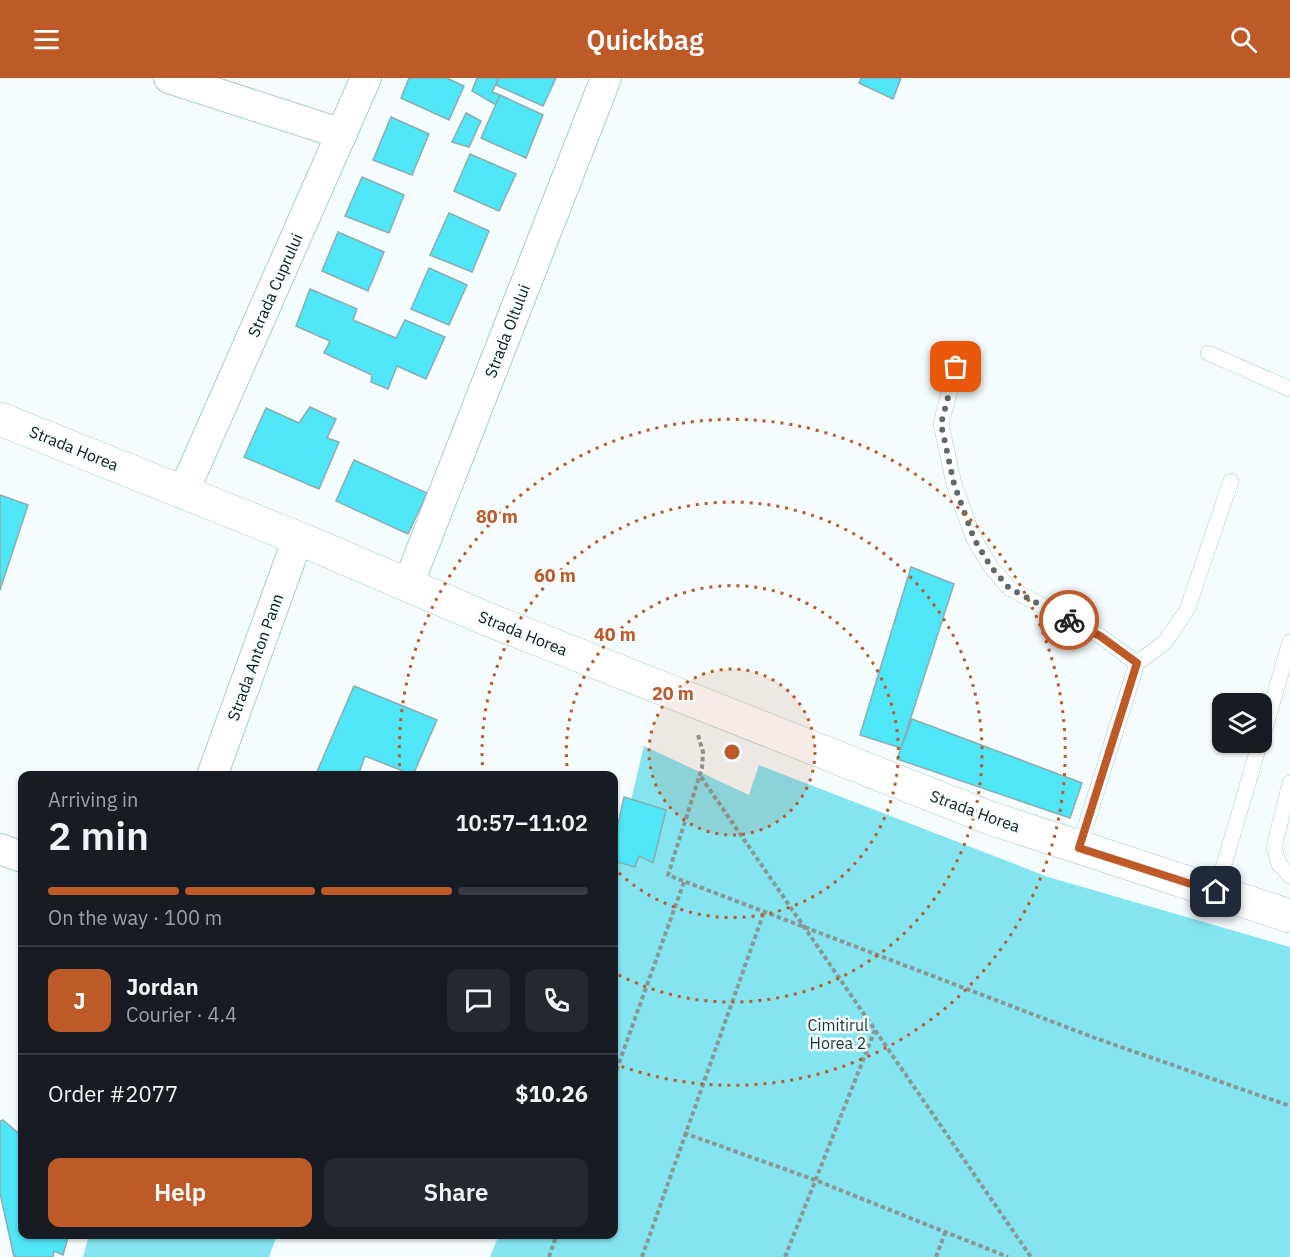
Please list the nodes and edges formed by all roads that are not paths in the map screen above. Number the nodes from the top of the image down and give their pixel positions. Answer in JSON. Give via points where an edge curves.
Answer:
{"nodes":[{"id":1,"x":169,"y":78,"type":"edge"},
{"id":2,"x":366,"y":78,"type":"edge"},
{"id":3,"x":606,"y":78,"type":"edge"},
{"id":4,"x":342,"y":134,"type":"junction"},
{"id":5,"x":1208,"y":353,"type":"dead end"},
{"id":6,"x":956,"y":367,"type":"dead end"},
{"id":7,"x":1290,"y":389,"type":"edge"},
{"id":8,"x":0,"y":418,"type":"edge"},
{"id":9,"x":1231,"y":481,"type":"dead end"},
{"id":10,"x":183,"y":493,"type":"junction"},
{"id":11,"x":298,"y":538,"type":"junction"},
{"id":12,"x":408,"y":585,"type":"junction"},
{"id":13,"x":1290,"y":642,"type":"edge"},
{"id":14,"x":1137,"y":663,"type":"junction"},
{"id":15,"x":1272,"y":703,"type":"edge"},
{"id":16,"x":1257,"y":753,"type":"edge"},
{"id":17,"x":214,"y":771,"type":"edge"},
{"id":18,"x":1290,"y":783,"type":"edge"},
{"id":19,"x":1079,"y":848,"type":"junction"},
{"id":20,"x":0,"y":849,"type":"edge"},
{"id":21,"x":18,"y":856,"type":"edge"},
{"id":22,"x":1290,"y":876,"type":"edge"},
{"id":23,"x":1216,"y":892,"type":"junction"},
{"id":24,"x":1287,"y":910,"type":"edge"}],
"edges":[{"from":1,"to":4,"type":"street"},
{"from":2,"to":4,"type":"street","name":"Strada Cuprului"},
{"from":3,"to":12,"type":"street","name":"Strada Oltului"},
{"from":4,"to":10,"type":"street","name":"Strada Cuprului"},
{"from":5,"to":7,"type":"lane"},
{"from":6,"to":14,"type":"lane","via":[[941,424],[954,484],[985,558],[1009,588],[1100,636]]},
{"from":8,"to":10,"type":"street","name":"Strada Horea"},
{"from":9,"to":14,"type":"lane","via":[[1187,610],[1166,642]]},
{"from":10,"to":11,"type":"street","name":"Strada Horea"},
{"from":11,"to":12,"type":"street","name":"Strada Horea"},
{"from":11,"to":17,"type":"street","name":"Strada Anton Pann"},
{"from":12,"to":19,"type":"street","name":"Strada Horea","via":[[990,818]]},
{"from":13,"to":15,"type":"lane"},
{"from":14,"to":19,"type":"lane"},
{"from":16,"to":23,"type":"lane"},
{"from":18,"to":22,"type":"lane","via":[[1274,847],[1279,864]]},
{"from":19,"to":23,"type":"street","name":"Strada Horea"},
{"from":20,"to":21,"type":"street"},
{"from":23,"to":24,"type":"street","name":"Strada Horea"}]}
